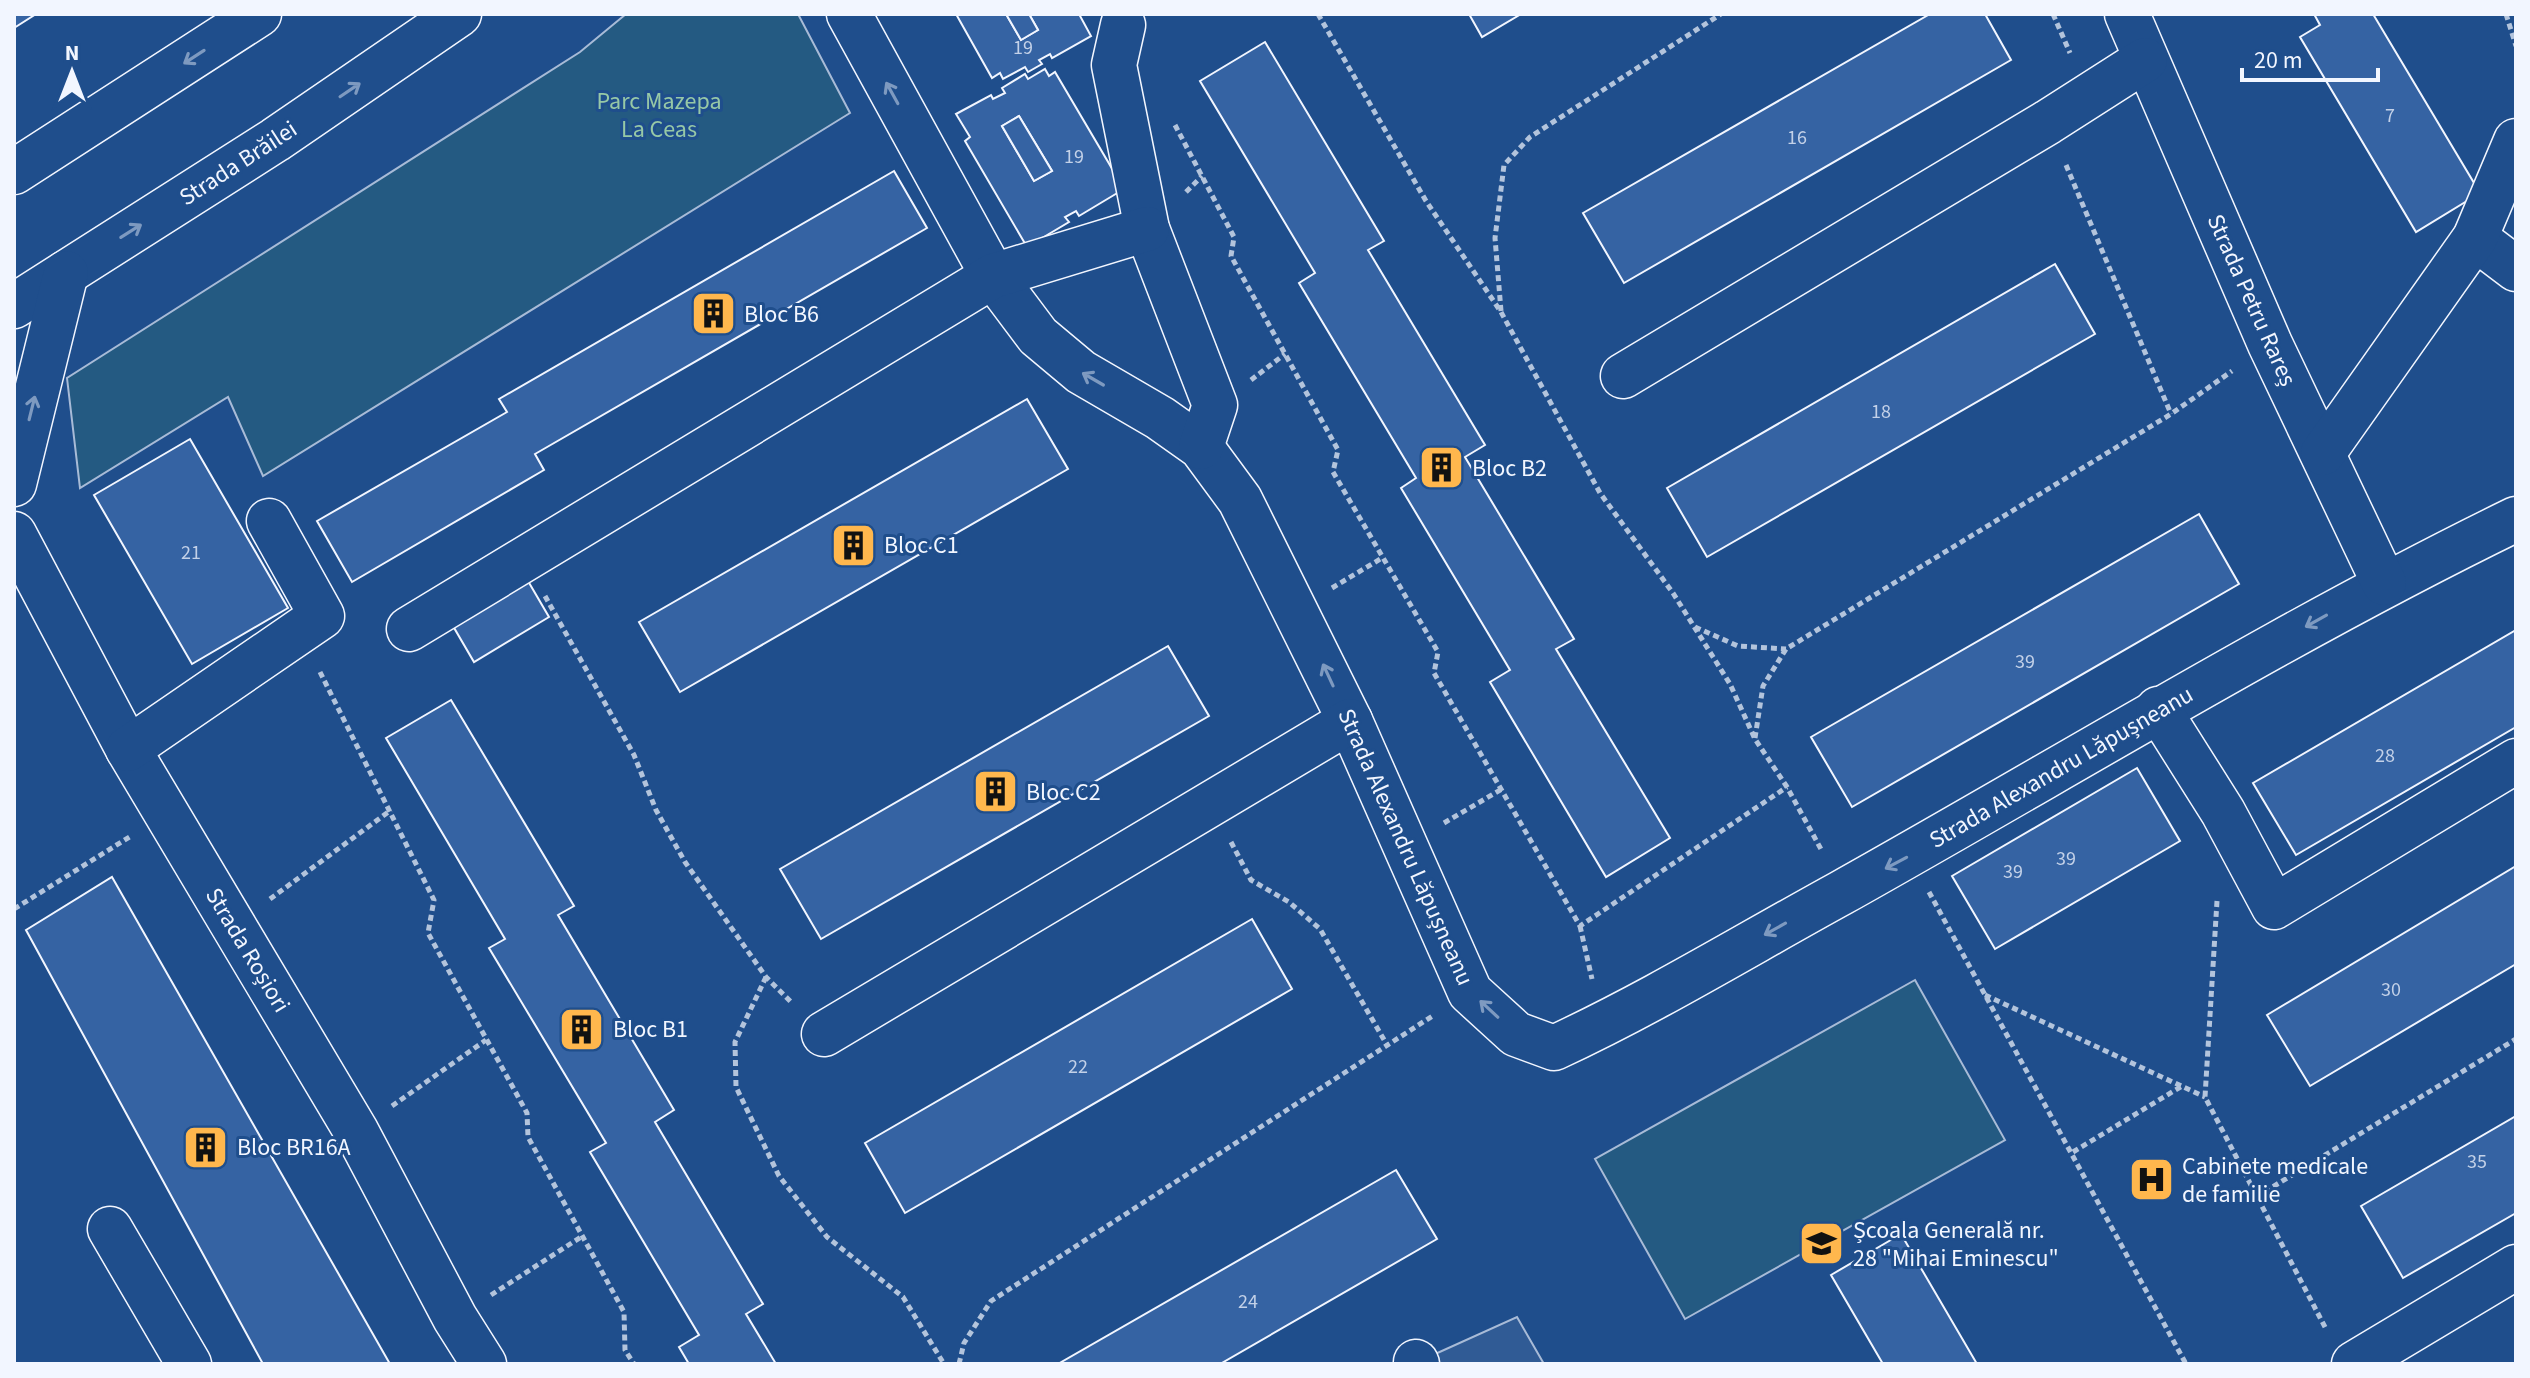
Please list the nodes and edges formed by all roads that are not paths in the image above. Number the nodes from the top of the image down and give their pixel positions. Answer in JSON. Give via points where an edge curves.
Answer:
{"nodes":[{"id":1,"x":259,"y":14,"type":"edge"},
{"id":2,"x":459,"y":14,"type":"edge"},
{"id":3,"x":849,"y":14,"type":"edge"},
{"id":4,"x":2127,"y":14,"type":"edge"},
{"id":5,"x":1123,"y":25,"type":"dead end"},
{"id":6,"x":2145,"y":60,"type":"junction"},
{"id":7,"x":2516,"y":141,"type":"edge"},
{"id":8,"x":19,"y":167,"type":"edge"},
{"id":9,"x":1147,"y":229,"type":"junction"},
{"id":10,"x":2475,"y":238,"type":"junction"},
{"id":11,"x":2516,"y":269,"type":"edge"},
{"id":12,"x":66,"y":273,"type":"junction"},
{"id":13,"x":993,"y":276,"type":"junction"},
{"id":14,"x":14,"y":306,"type":"edge"},
{"id":15,"x":1623,"y":376,"type":"dead end"},
{"id":16,"x":1201,"y":447,"type":"junction"},
{"id":17,"x":2323,"y":453,"type":"junction"},
{"id":18,"x":14,"y":484,"type":"edge"},
{"id":19,"x":2516,"y":519,"type":"edge"},
{"id":20,"x":269,"y":521,"type":"dead end"},
{"id":21,"x":14,"y":534,"type":"edge"},
{"id":22,"x":2384,"y":583,"type":"junction"},
{"id":23,"x":409,"y":629,"type":"dead end"},
{"id":24,"x":2158,"y":709,"type":"junction"},
{"id":25,"x":1350,"y":721,"type":"junction"},
{"id":26,"x":128,"y":749,"type":"junction"},
{"id":27,"x":2516,"y":761,"type":"edge"},
{"id":28,"x":824,"y":1034,"type":"dead end"},
{"id":29,"x":110,"y":1229,"type":"dead end"},
{"id":30,"x":2516,"y":1267,"type":"edge"},
{"id":31,"x":2342,"y":1350,"type":"edge"},
{"id":32,"x":189,"y":1364,"type":"edge"},
{"id":33,"x":484,"y":1364,"type":"edge"}],
"edges":[{"from":1,"to":8,"type":"street","one_way":true},
{"from":12,"to":2,"type":"street","name":"Strada Brăilei","one_way":true},
{"from":13,"to":3,"type":"street","name":"Strada Alexandru Lăpușneanu","one_way":true},
{"from":4,"to":6,"type":"street","name":"Strada Petru Rareș"},
{"from":5,"to":9,"type":"street","via":[[1114,65]]},
{"from":6,"to":15,"type":"street"},
{"from":6,"to":17,"type":"street","name":"Strada Petru Rareș"},
{"from":7,"to":10,"type":"street"},
{"from":9,"to":13,"type":"street"},
{"from":9,"to":16,"type":"street","via":[[1215,405]]},
{"from":10,"to":11,"type":"street"},
{"from":10,"to":17,"type":"street"},
{"from":12,"to":14,"type":"street","name":"Strada Brăilei"},
{"from":18,"to":12,"type":"street","one_way":true},
{"from":16,"to":13,"type":"street","name":"Strada Alexandru Lăpușneanu","one_way":true,"via":[[1081,372],[1038,336]]},
{"from":13,"to":23,"type":"street"},
{"from":25,"to":16,"type":"street","name":"Strada Alexandru Lăpușneanu","one_way":true,"via":[[1240,500]]},
{"from":17,"to":22,"type":"street","name":"Strada Petru Rareș"},
{"from":19,"to":22,"type":"street","name":"Strada Alexandru Lăpușneanu"},
{"from":20,"to":26,"type":"street","via":[[322,616]]},
{"from":21,"to":26,"type":"street","name":"Strada Roșiori"},
{"from":22,"to":24,"type":"street","name":"Strada Alexandru Lăpușneanu","one_way":true},
{"from":24,"to":25,"type":"street","name":"Strada Alexandru Lăpușneanu","one_way":true,"via":[[1909,856],[1618,1018],[1554,1048],[1516,1034],[1470,992]]},
{"from":24,"to":27,"type":"street","via":[[2223,812],[2274,907]]},
{"from":25,"to":28,"type":"street"},
{"from":26,"to":33,"type":"street","name":"Strada Roșiori","via":[[356,1131]]},
{"from":29,"to":32,"type":"street"},
{"from":30,"to":31,"type":"street"}]}
